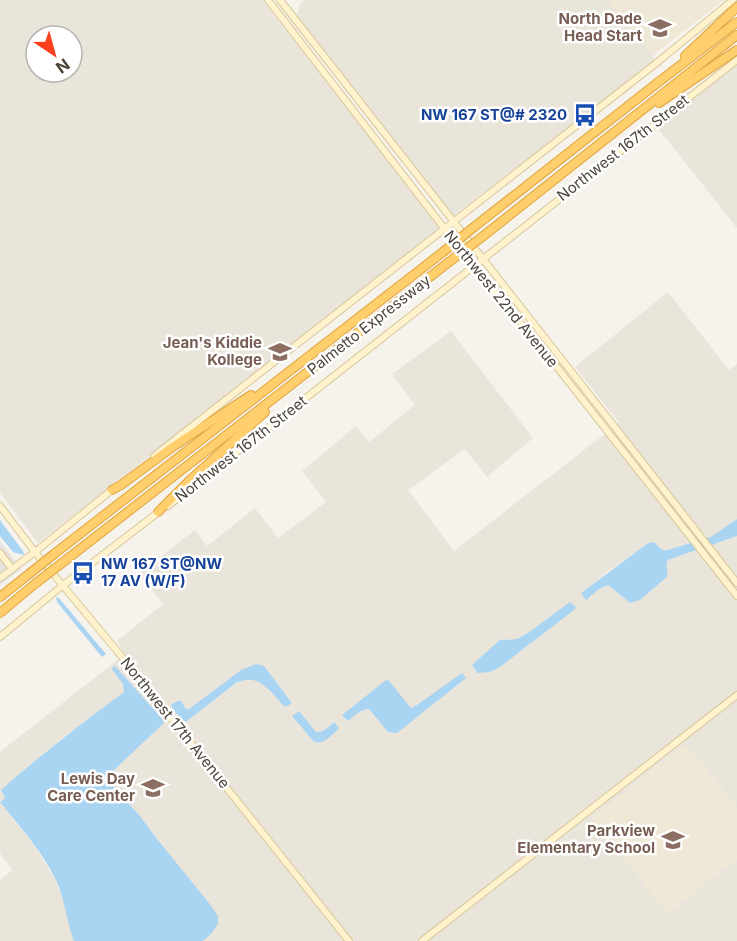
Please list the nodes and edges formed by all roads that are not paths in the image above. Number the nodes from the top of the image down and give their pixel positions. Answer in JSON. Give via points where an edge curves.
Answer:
{"nodes":[{"id":1,"x":268,"y":0,"type":"edge"},
{"id":2,"x":280,"y":0,"type":"edge"},
{"id":3,"x":733,"y":0,"type":"edge"},
{"id":4,"x":737,"y":7,"type":"edge"},
{"id":5,"x":737,"y":22,"type":"edge"},
{"id":6,"x":737,"y":35,"type":"edge"},
{"id":7,"x":737,"y":50,"type":"edge"},
{"id":8,"x":737,"y":60,"type":"edge"},
{"id":9,"x":656,"y":84,"type":"junction"},
{"id":10,"x":625,"y":123,"type":"junction"},
{"id":11,"x":454,"y":222,"type":"junction"},
{"id":12,"x":446,"y":228,"type":"junction"},
{"id":13,"x":483,"y":258,"type":"junction"},
{"id":14,"x":474,"y":266,"type":"junction"},
{"id":15,"x":321,"y":362,"type":"junction"},
{"id":16,"x":283,"y":376,"type":"junction"},
{"id":17,"x":112,"y":490,"type":"junction"},
{"id":18,"x":0,"y":506,"type":"edge"},
{"id":19,"x":158,"y":512,"type":"junction"},
{"id":20,"x":35,"y":552,"type":"junction"},
{"id":21,"x":0,"y":553,"type":"edge"},
{"id":22,"x":12,"y":569,"type":"junction"},
{"id":23,"x":0,"y":578,"type":"edge"},
{"id":24,"x":737,"y":583,"type":"edge"},
{"id":25,"x":62,"y":586,"type":"junction"},
{"id":26,"x":737,"y":596,"type":"edge"},
{"id":27,"x":0,"y":597,"type":"edge"},
{"id":28,"x":0,"y":613,"type":"edge"},
{"id":29,"x":0,"y":638,"type":"edge"},
{"id":30,"x":737,"y":695,"type":"edge"},
{"id":31,"x":350,"y":941,"type":"edge"},
{"id":32,"x":422,"y":941,"type":"edge"}],
"edges":[{"from":1,"to":12,"type":"street","name":"Northwest 22nd Avenue"},
{"from":2,"to":11,"type":"street","name":"Northwest 22nd Avenue"},
{"from":3,"to":11,"type":"street"},
{"from":4,"to":9,"type":"highway"},
{"from":5,"to":9,"type":"highway","name":"Palmetto Expressway"},
{"from":6,"to":10,"type":"highway","name":"Palmetto Expressway"},
{"from":7,"to":10,"type":"highway"},
{"from":8,"to":13,"type":"street","name":"Northwest 167th Street"},
{"from":9,"to":16,"type":"highway","name":"Palmetto Expressway","bridge":true},
{"from":10,"to":15,"type":"highway","name":"Palmetto Expressway","bridge":true},
{"from":11,"to":12,"type":"street"},
{"from":11,"to":13,"type":"street","name":"Northwest 22nd Avenue"},
{"from":12,"to":14,"type":"street","name":"Northwest 22nd Avenue"},
{"from":12,"to":17,"type":"street"},
{"from":13,"to":14,"type":"street","name":"Northwest 167th Street"},
{"from":13,"to":24,"type":"street","name":"Northwest 22nd Avenue"},
{"from":14,"to":19,"type":"street","name":"Northwest 167th Street"},
{"from":14,"to":26,"type":"street","name":"Northwest 22nd Avenue"},
{"from":15,"to":19,"type":"highway"},
{"from":15,"to":28,"type":"highway","name":"Palmetto Expressway","bridge":true},
{"from":16,"to":17,"type":"highway"},
{"from":16,"to":27,"type":"highway","name":"Palmetto Expressway","bridge":true},
{"from":17,"to":20,"type":"street"},
{"from":18,"to":20,"type":"street","name":"Northwest 17th Avenue"},
{"from":19,"to":25,"type":"street","name":"Northwest 167th Street"},
{"from":20,"to":22,"type":"street"},
{"from":20,"to":25,"type":"street","name":"Northwest 17th Avenue"},
{"from":21,"to":22,"type":"street"},
{"from":22,"to":23,"type":"street"},
{"from":25,"to":29,"type":"street","name":"Northwest 167th Street"},
{"from":25,"to":31,"type":"street","name":"Northwest 17th Avenue"},
{"from":30,"to":32,"type":"street"}]}
